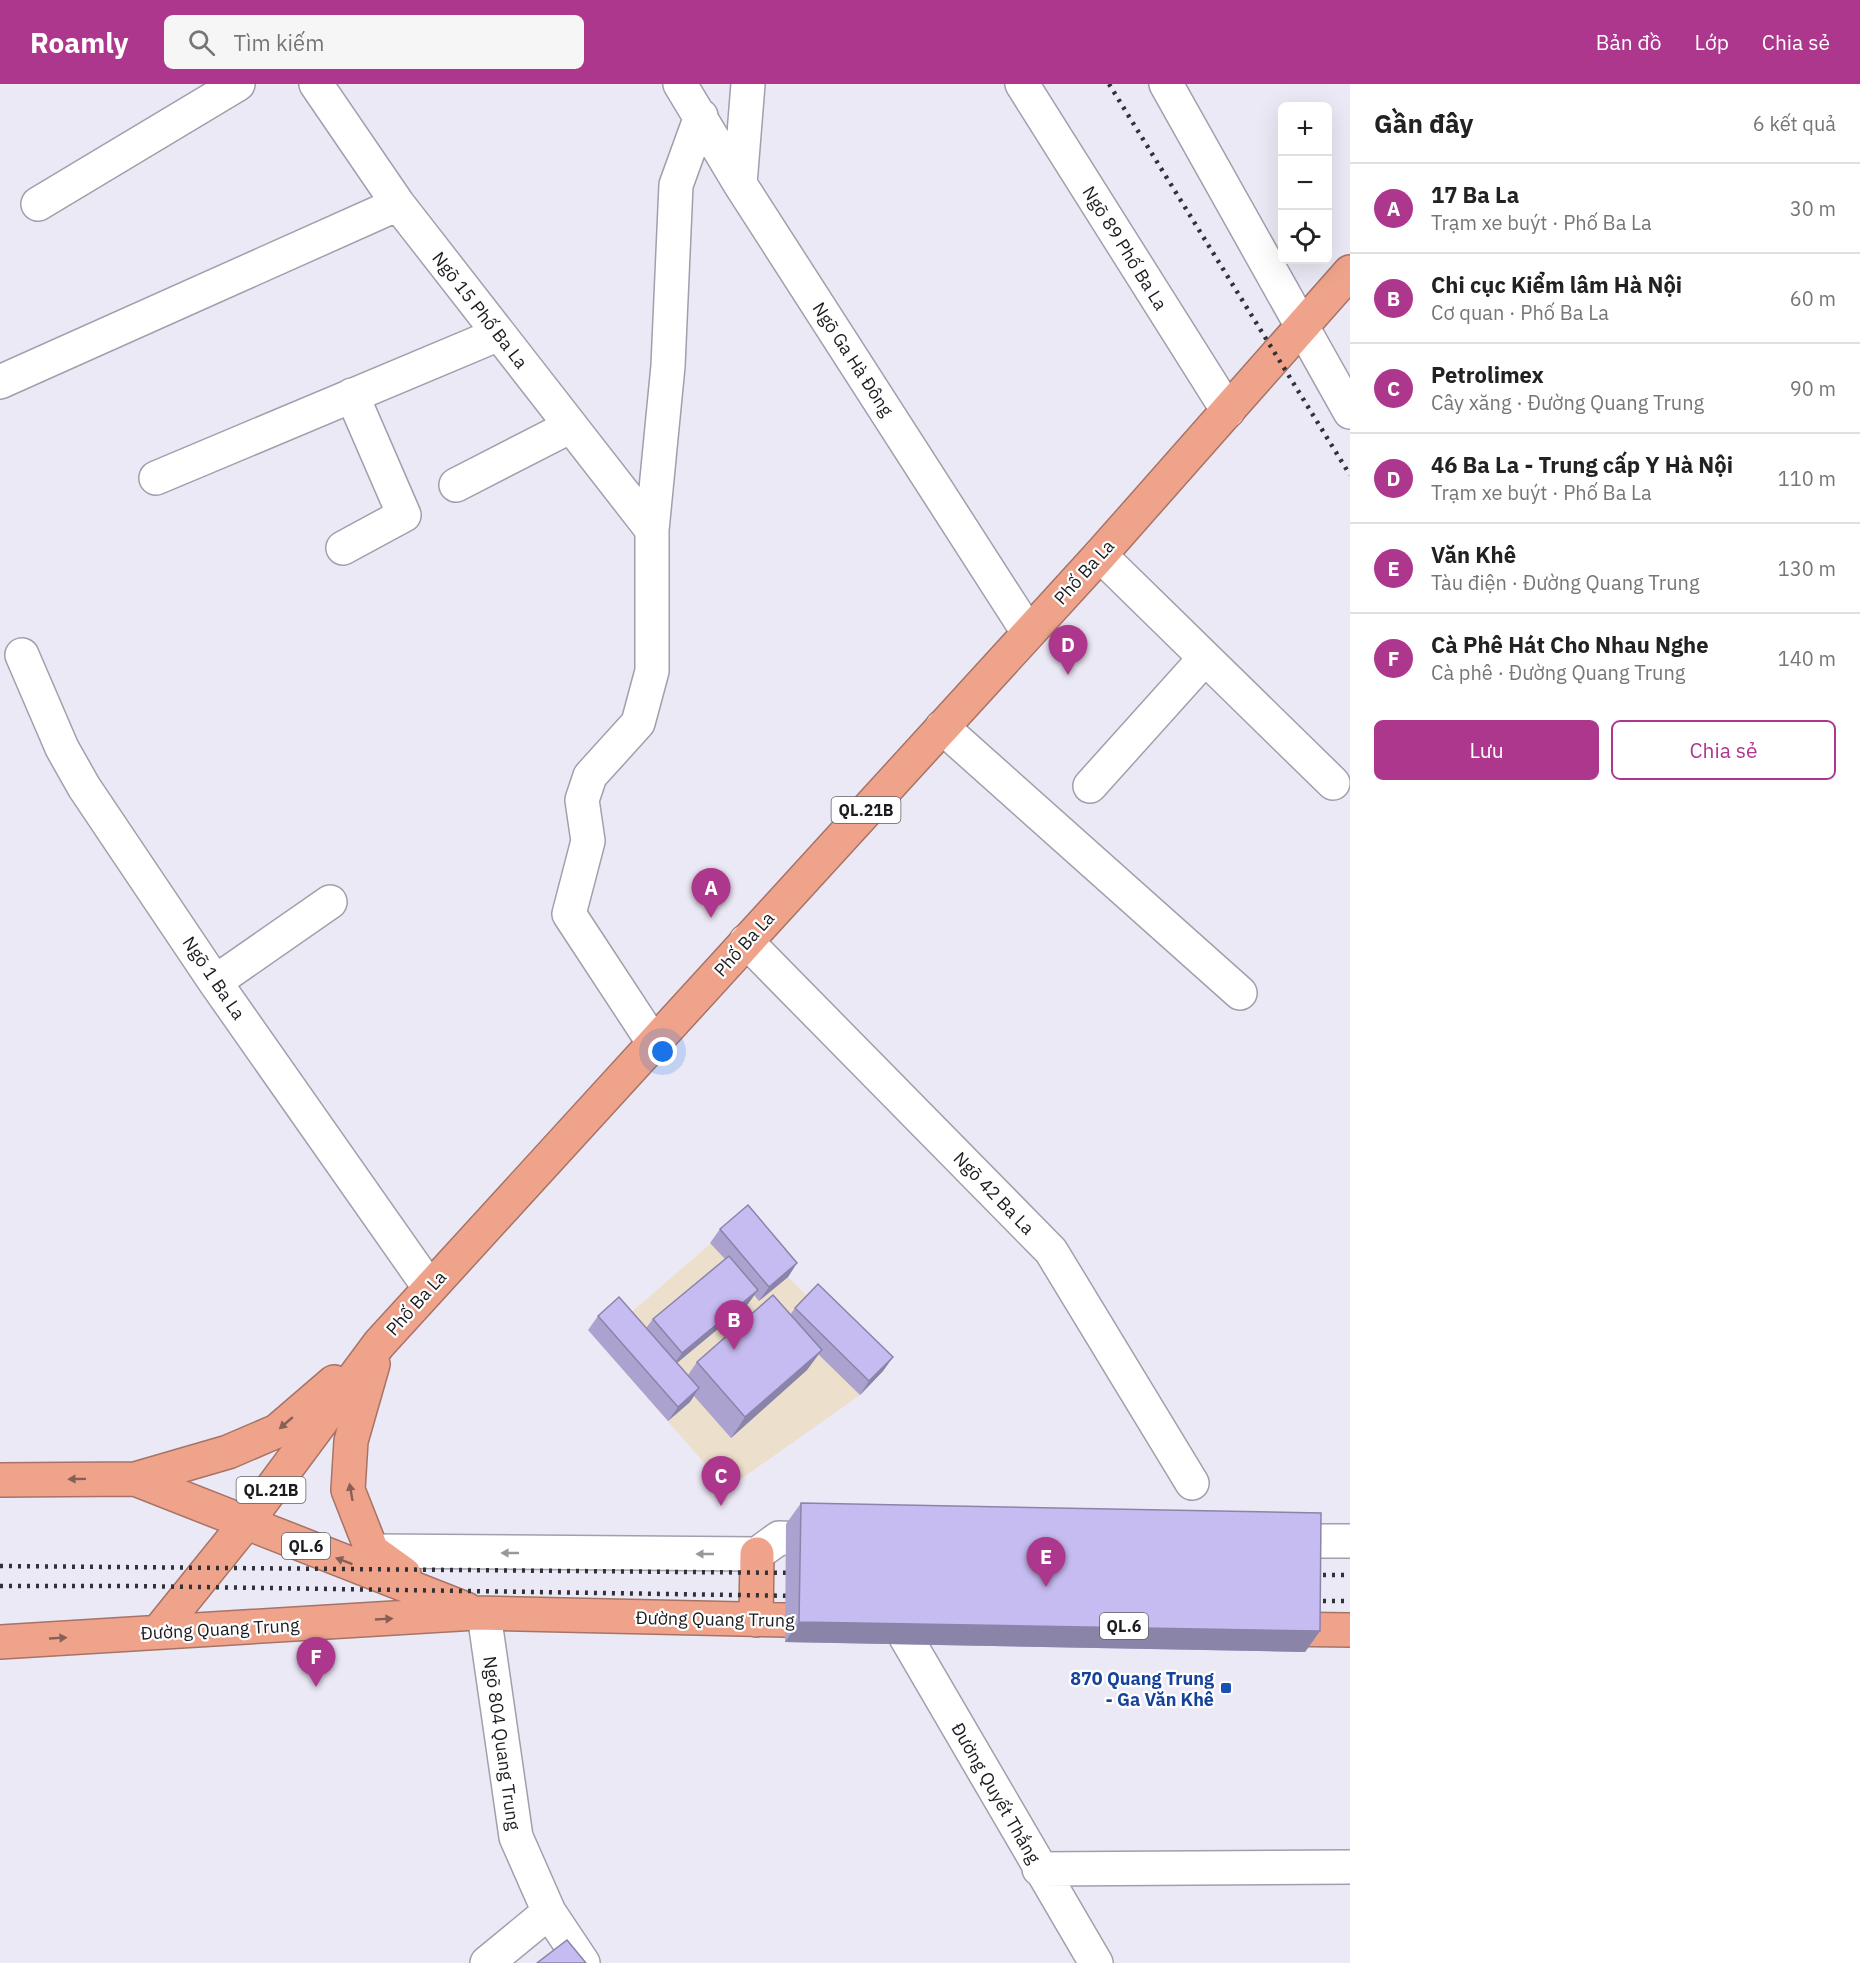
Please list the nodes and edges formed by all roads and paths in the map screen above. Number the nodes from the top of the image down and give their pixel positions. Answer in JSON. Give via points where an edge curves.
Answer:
{"nodes":[{"id":1,"x":238,"y":84,"type":"edge"},
{"id":2,"x":316,"y":84,"type":"edge"},
{"id":3,"x":680,"y":84,"type":"edge"},
{"id":4,"x":748,"y":84,"type":"edge"},
{"id":5,"x":1022,"y":84,"type":"edge"},
{"id":6,"x":1167,"y":84,"type":"edge"},
{"id":7,"x":701,"y":116,"type":"junction"},
{"id":8,"x":740,"y":184,"type":"junction"},
{"id":9,"x":38,"y":204,"type":"dead end"},
{"id":10,"x":398,"y":204,"type":"junction"},
{"id":11,"x":1350,"y":272,"type":"edge"},
{"id":12,"x":1301,"y":326,"type":"junction"},
{"id":13,"x":499,"y":334,"type":"junction"},
{"id":14,"x":0,"y":382,"type":"edge"},
{"id":15,"x":352,"y":395,"type":"junction"},
{"id":16,"x":1228,"y":411,"type":"junction"},
{"id":17,"x":1350,"y":412,"type":"edge"},
{"id":18,"x":571,"y":426,"type":"junction"},
{"id":19,"x":156,"y":478,"type":"dead end"},
{"id":20,"x":456,"y":485,"type":"dead end"},
{"id":21,"x":652,"y":530,"type":"junction"},
{"id":22,"x":343,"y":548,"type":"dead end"},
{"id":23,"x":1100,"y":555,"type":"junction"},
{"id":24,"x":1028,"y":632,"type":"junction"},
{"id":25,"x":22,"y":655,"type":"dead end"},
{"id":26,"x":1205,"y":658,"type":"junction"},
{"id":27,"x":942,"y":727,"type":"junction"},
{"id":28,"x":1333,"y":783,"type":"dead end"},
{"id":29,"x":1090,"y":786,"type":"dead end"},
{"id":30,"x":330,"y":902,"type":"dead end"},
{"id":31,"x":747,"y":940,"type":"junction"},
{"id":32,"x":215,"y":982,"type":"junction"},
{"id":33,"x":1240,"y":993,"type":"dead end"},
{"id":34,"x":654,"y":1042,"type":"junction"},
{"id":35,"x":429,"y":1287,"type":"junction"},
{"id":36,"x":379,"y":1344,"type":"junction"},
{"id":37,"x":135,"y":1479,"type":"junction"},
{"id":38,"x":0,"y":1480,"type":"edge"},
{"id":39,"x":1192,"y":1483,"type":"dead end"},
{"id":40,"x":246,"y":1523,"type":"junction"},
{"id":41,"x":866,"y":1540,"type":"edge"},
{"id":42,"x":1244,"y":1541,"type":"edge"},
{"id":43,"x":1350,"y":1541,"type":"edge"},
{"id":44,"x":372,"y":1551,"type":"junction"},
{"id":45,"x":757,"y":1554,"type":"junction"},
{"id":46,"x":480,"y":1613,"type":"junction"},
{"id":47,"x":756,"y":1620,"type":"junction"},
{"id":48,"x":897,"y":1622,"type":"junction"},
{"id":49,"x":933,"y":1623,"type":"edge"},
{"id":50,"x":1243,"y":1629,"type":"edge"},
{"id":51,"x":1350,"y":1630,"type":"edge"},
{"id":52,"x":158,"y":1632,"type":"junction"},
{"id":53,"x":0,"y":1642,"type":"edge"},
{"id":54,"x":1350,"y":1867,"type":"edge"},
{"id":55,"x":1039,"y":1869,"type":"junction"},
{"id":56,"x":549,"y":1912,"type":"junction"},
{"id":57,"x":487,"y":1963,"type":"edge"},
{"id":58,"x":583,"y":1963,"type":"edge"},
{"id":59,"x":1096,"y":1963,"type":"edge"}],
"edges":[{"from":1,"to":9,"type":"street"},
{"from":2,"to":10,"type":"street","name":"Ngõ 15 Phố Ba La"},
{"from":3,"to":7,"type":"street","name":"Ngõ Ga Hà Đông"},
{"from":4,"to":8,"type":"street"},
{"from":5,"to":16,"type":"street","name":"Ngõ 89 Phố Ba La"},
{"from":6,"to":12,"type":"street"},
{"from":7,"to":8,"type":"street","name":"Ngõ Ga Hà Đông"},
{"from":7,"to":21,"type":"street","via":[[676,185],[668,366]]},
{"from":8,"to":24,"type":"street","name":"Ngõ Ga Hà Đông"},
{"from":10,"to":13,"type":"street","name":"Ngõ 15 Phố Ba La"},
{"from":10,"to":14,"type":"street"},
{"from":11,"to":12,"type":"highway","name":"Phố Ba La","number":"QL.21B"},
{"from":12,"to":16,"type":"highway","name":"Phố Ba La","number":"QL.21B"},
{"from":12,"to":17,"type":"street"},
{"from":13,"to":15,"type":"street"},
{"from":13,"to":18,"type":"street","name":"Ngõ 15 Phố Ba La"},
{"from":15,"to":19,"type":"street"},
{"from":15,"to":22,"type":"street","via":[[404,515]]},
{"from":16,"to":23,"type":"highway","name":"Phố Ba La","number":"QL.21B"},
{"from":18,"to":20,"type":"street"},
{"from":18,"to":21,"type":"street","name":"Ngõ 15 Phố Ba La"},
{"from":21,"to":34,"type":"street","via":[[652,671],[638,723],[590,776],[582,800],[588,841],[569,914]]},
{"from":23,"to":24,"type":"highway","name":"Phố Ba La","number":"QL.21B"},
{"from":23,"to":26,"type":"street"},
{"from":24,"to":27,"type":"highway","name":"Phố Ba La","number":"QL.21B"},
{"from":25,"to":32,"type":"street","name":"Ngõ 1 Ba La","via":[[62,748],[84,787]]},
{"from":26,"to":28,"type":"street"},
{"from":26,"to":29,"type":"street"},
{"from":27,"to":31,"type":"highway","name":"Phố Ba La","number":"QL.21B"},
{"from":27,"to":33,"type":"street"},
{"from":30,"to":32,"type":"street"},
{"from":31,"to":34,"type":"highway","name":"Phố Ba La","number":"QL.21B"},
{"from":31,"to":39,"type":"street","name":"Ngõ 42 Ba La","via":[[1051,1251]]},
{"from":32,"to":35,"type":"street","name":"Ngõ 1 Ba La"},
{"from":34,"to":35,"type":"highway","name":"Phố Ba La","number":"QL.21B"},
{"from":35,"to":36,"type":"highway","name":"Phố Ba La","number":"QL.21B"},
{"from":36,"to":37,"type":"highway","one_way":true,"via":[[277,1431],[228,1452]]},
{"from":36,"to":40,"type":"highway","name":"Phố Ba La","number":"QL.21B"},
{"from":44,"to":36,"type":"highway","one_way":true,"via":[[348,1490],[351,1441]]},
{"from":37,"to":38,"type":"highway","name":"Đường Quang Trung","number":"QL.6","one_way":true},
{"from":37,"to":40,"type":"highway","name":"Đường Quang Trung","number":"QL.6"},
{"from":46,"to":40,"type":"highway","name":"Đường Quang Trung","number":"QL.6","one_way":true},
{"from":40,"to":52,"type":"highway","name":"Phố Ba La","number":"QL.21B"},
{"from":41,"to":45,"type":"street","via":[[779,1538]]},
{"from":42,"to":43,"type":"street"},
{"from":45,"to":44,"type":"street","one_way":true},
{"from":44,"to":46,"type":"highway","via":[[408,1577]]},
{"from":45,"to":47,"type":"highway"},
{"from":46,"to":47,"type":"highway","name":"Đường Quang Trung","number":"QL.6"},
{"from":52,"to":46,"type":"highway","name":"Đường Quang Trung","number":"QL.6","one_way":true},
{"from":46,"to":56,"type":"street","name":"Ngõ 804 Quang Trung","via":[[516,1837]]},
{"from":47,"to":48,"type":"highway","name":"Đường Quang Trung","number":"QL.6"},
{"from":48,"to":49,"type":"highway","name":"Đường Quang Trung","number":"QL.6"},
{"from":48,"to":55,"type":"street","name":"Đường Quyết Thắng"},
{"from":50,"to":51,"type":"highway"},
{"from":53,"to":52,"type":"highway","name":"Đường Quang Trung","number":"QL.6","one_way":true},
{"from":54,"to":55,"type":"street"},
{"from":55,"to":59,"type":"street","name":"Đường Quyết Thắng"},
{"from":56,"to":57,"type":"street"},
{"from":56,"to":58,"type":"street","name":"Ngõ 804 Quang Trung"}]}
